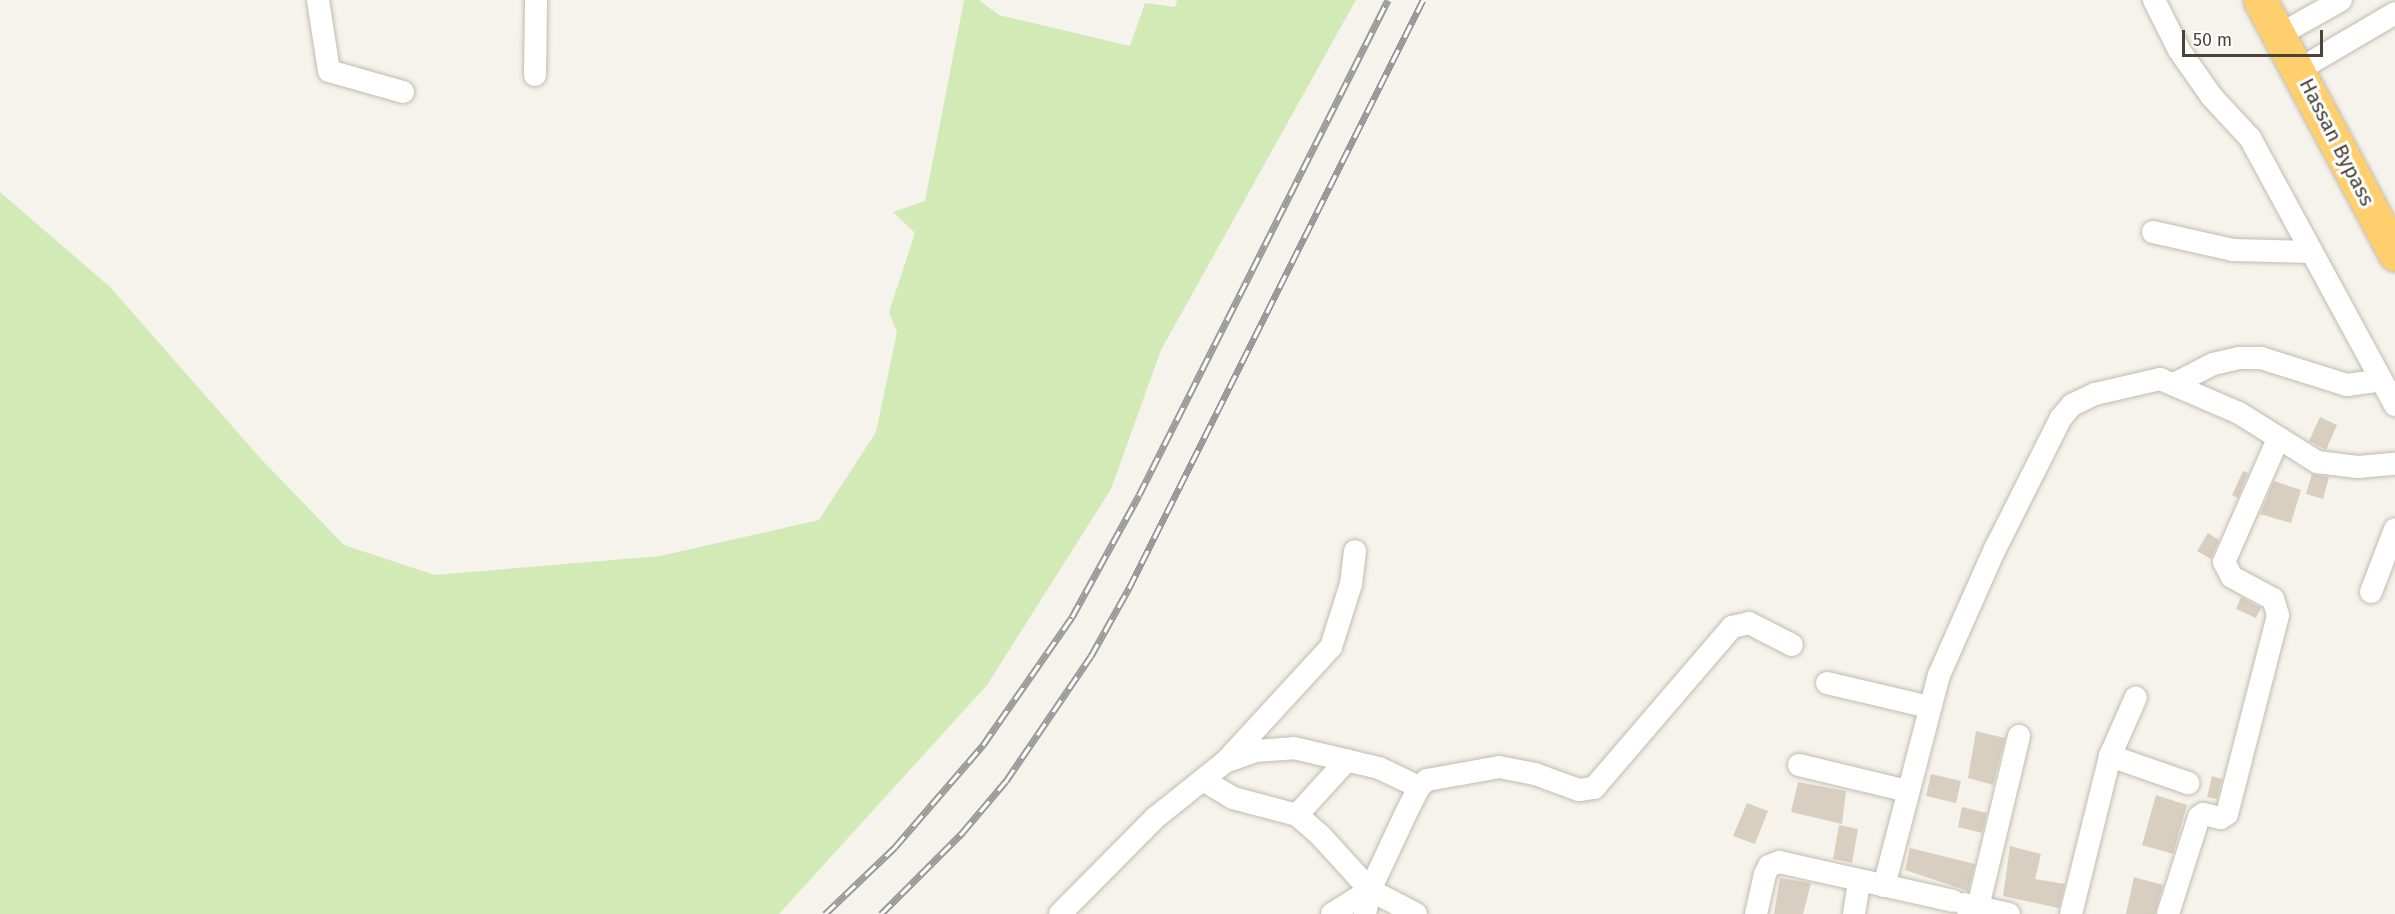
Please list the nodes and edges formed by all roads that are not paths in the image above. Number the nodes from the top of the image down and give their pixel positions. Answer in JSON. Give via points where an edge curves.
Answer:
{"nodes":[{"id":1,"x":318,"y":0,"type":"edge"},
{"id":2,"x":536,"y":0,"type":"edge"},
{"id":3,"x":2154,"y":0,"type":"edge"},
{"id":4,"x":2260,"y":0,"type":"edge"},
{"id":5,"x":2341,"y":0,"type":"edge"},
{"id":6,"x":2395,"y":14,"type":"edge"},
{"id":7,"x":2279,"y":35,"type":"junction"},
{"id":8,"x":2300,"y":69,"type":"junction"},
{"id":9,"x":535,"y":75,"type":"dead end"},
{"id":10,"x":403,"y":92,"type":"dead end"},
{"id":11,"x":2153,"y":232,"type":"dead end"},
{"id":12,"x":2311,"y":252,"type":"junction"},
{"id":13,"x":2395,"y":254,"type":"edge"},
{"id":14,"x":2381,"y":380,"type":"junction"},
{"id":15,"x":2174,"y":384,"type":"junction"},
{"id":16,"x":2395,"y":405,"type":"edge"},
{"id":17,"x":2278,"y":439,"type":"junction"},
{"id":18,"x":2395,"y":464,"type":"edge"},
{"id":19,"x":2395,"y":529,"type":"edge"},
{"id":20,"x":1355,"y":551,"type":"dead end"},
{"id":21,"x":2371,"y":592,"type":"dead end"},
{"id":22,"x":1792,"y":645,"type":"dead end"},
{"id":23,"x":1827,"y":683,"type":"dead end"},
{"id":24,"x":2136,"y":697,"type":"dead end"},
{"id":25,"x":1929,"y":707,"type":"junction"},
{"id":26,"x":2019,"y":736,"type":"dead end"},
{"id":27,"x":2110,"y":756,"type":"junction"},
{"id":28,"x":1347,"y":760,"type":"junction"},
{"id":29,"x":1225,"y":762,"type":"junction"},
{"id":30,"x":1799,"y":765,"type":"dead end"},
{"id":31,"x":1203,"y":780,"type":"junction"},
{"id":32,"x":2188,"y":783,"type":"dead end"},
{"id":33,"x":1419,"y":787,"type":"junction"},
{"id":34,"x":1907,"y":791,"type":"junction"},
{"id":35,"x":1297,"y":816,"type":"junction"},
{"id":36,"x":1859,"y":881,"type":"junction"},
{"id":37,"x":1884,"y":886,"type":"junction"},
{"id":38,"x":1370,"y":890,"type":"junction"},
{"id":39,"x":1951,"y":907,"type":"edge"},
{"id":40,"x":1978,"y":907,"type":"junction"},
{"id":41,"x":1060,"y":914,"type":"edge"},
{"id":42,"x":1332,"y":914,"type":"edge"},
{"id":43,"x":1365,"y":914,"type":"edge"},
{"id":44,"x":1416,"y":914,"type":"edge"},
{"id":45,"x":1756,"y":914,"type":"edge"},
{"id":46,"x":1854,"y":914,"type":"edge"},
{"id":47,"x":2009,"y":914,"type":"edge"},
{"id":48,"x":2071,"y":914,"type":"edge"},
{"id":49,"x":2168,"y":914,"type":"edge"}],
"edges":[{"from":1,"to":10,"type":"street","via":[[329,71]]},
{"from":2,"to":9,"type":"street"},
{"from":3,"to":12,"type":"street","via":[[2179,50],[2212,97],[2250,138]]},
{"from":4,"to":7,"type":"highway","name":"Hassan Bypass"},
{"from":5,"to":7,"type":"street"},
{"from":6,"to":8,"type":"street"},
{"from":7,"to":8,"type":"highway","name":"Hassan Bypass"},
{"from":8,"to":13,"type":"highway","name":"Hassan Bypass"},
{"from":11,"to":12,"type":"street","via":[[2233,250]]},
{"from":12,"to":14,"type":"street"},
{"from":14,"to":15,"type":"street","via":[[2347,385],[2261,358],[2239,358],[2213,364]]},
{"from":14,"to":16,"type":"street"},
{"from":15,"to":17,"type":"street","via":[[2239,413]]},
{"from":15,"to":25,"type":"street","via":[[2154,379],[2095,394],[2072,405],[2061,418],[1994,551],[1939,675]]},
{"from":17,"to":18,"type":"street","via":[[2317,462],[2358,467]]},
{"from":17,"to":49,"type":"street","via":[[2224,562],[2232,577],[2273,599],[2278,615],[2227,814],[2221,818],[2203,814],[2199,817]]},
{"from":19,"to":21,"type":"street"},
{"from":20,"to":29,"type":"street","via":[[1351,584],[1331,647]]},
{"from":22,"to":33,"type":"street","via":[[1749,623],[1732,627],[1594,788],[1579,790],[1535,774],[1499,767],[1427,780]]},
{"from":23,"to":25,"type":"street"},
{"from":24,"to":27,"type":"street"},
{"from":25,"to":34,"type":"street"},
{"from":26,"to":40,"type":"street"},
{"from":27,"to":32,"type":"street"},
{"from":27,"to":48,"type":"street"},
{"from":28,"to":29,"type":"street","via":[[1294,748],[1255,751]]},
{"from":28,"to":33,"type":"street","via":[[1379,768]]},
{"from":28,"to":35,"type":"street"},
{"from":29,"to":31,"type":"street"},
{"from":30,"to":34,"type":"street"},
{"from":31,"to":35,"type":"street","via":[[1233,798]]},
{"from":31,"to":41,"type":"street","via":[[1155,818]]},
{"from":33,"to":38,"type":"street"},
{"from":34,"to":37,"type":"street"},
{"from":35,"to":38,"type":"street","via":[[1320,835]]},
{"from":36,"to":37,"type":"street"},
{"from":36,"to":45,"type":"street","via":[[1774,863],[1765,874]]},
{"from":36,"to":46,"type":"street"},
{"from":37,"to":39,"type":"street"},
{"from":38,"to":42,"type":"street"},
{"from":38,"to":43,"type":"street"},
{"from":38,"to":44,"type":"street"},
{"from":39,"to":40,"type":"street"},
{"from":40,"to":47,"type":"street"}]}
